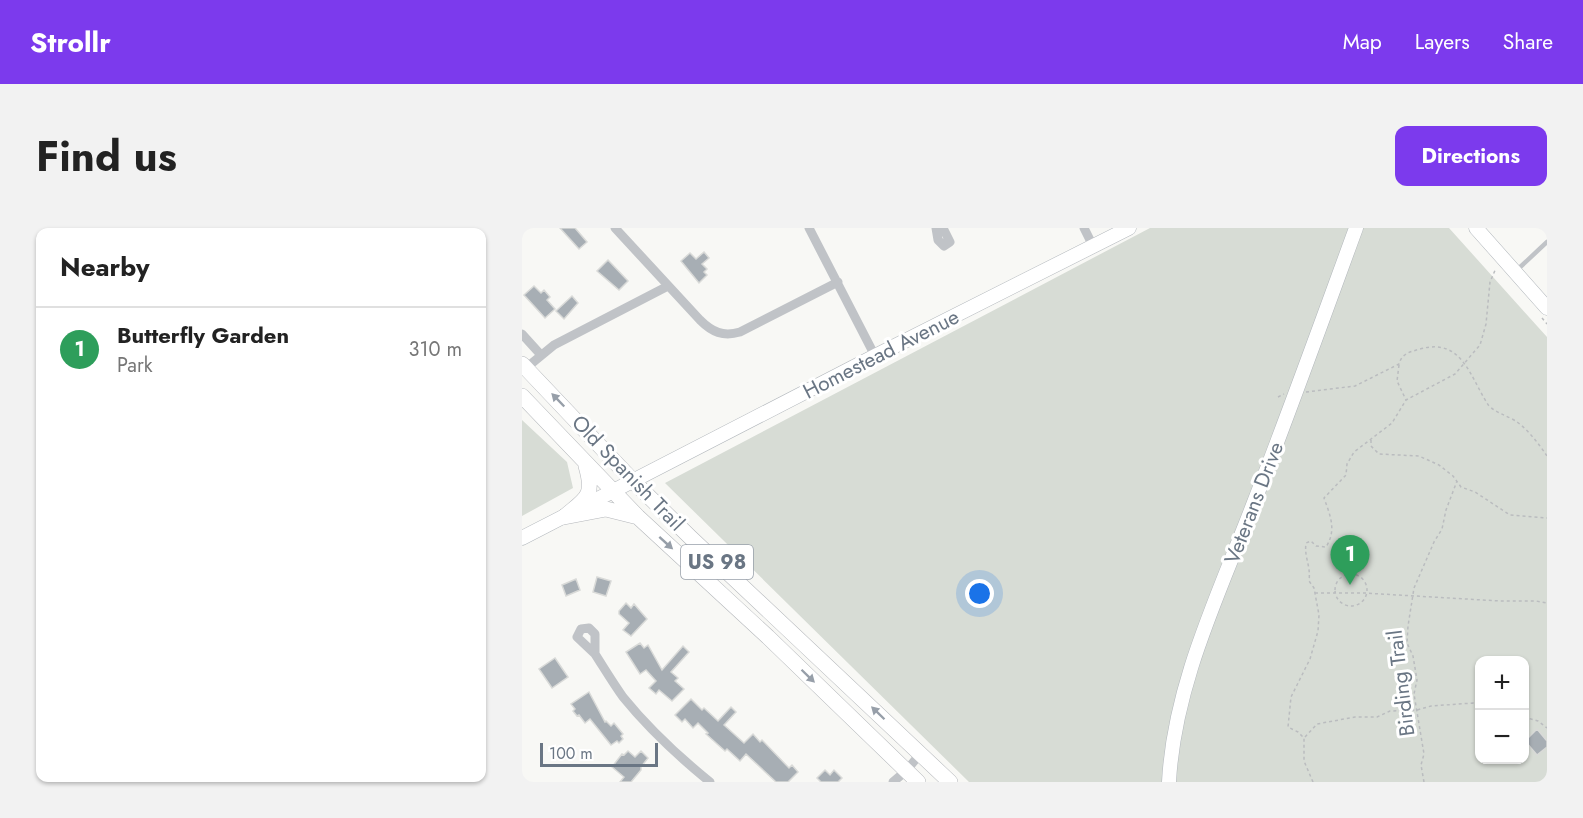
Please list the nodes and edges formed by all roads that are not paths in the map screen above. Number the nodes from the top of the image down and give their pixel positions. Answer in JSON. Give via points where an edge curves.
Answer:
{"nodes":[{"id":1,"x":615,"y":228,"type":"edge"},
{"id":2,"x":809,"y":228,"type":"edge"},
{"id":3,"x":936,"y":228,"type":"edge"},
{"id":4,"x":943,"y":228,"type":"edge"},
{"id":5,"x":1084,"y":228,"type":"edge"},
{"id":6,"x":1129,"y":228,"type":"edge"},
{"id":7,"x":1356,"y":228,"type":"edge"},
{"id":8,"x":1476,"y":228,"type":"edge"},
{"id":9,"x":1547,"y":242,"type":"edge"},
{"id":10,"x":1094,"y":246,"type":"junction"},
{"id":11,"x":1515,"y":272,"type":"junction"},
{"id":12,"x":837,"y":282,"type":"junction"},
{"id":13,"x":668,"y":286,"type":"junction"},
{"id":14,"x":1547,"y":308,"type":"edge"},
{"id":15,"x":522,"y":334,"type":"edge"},
{"id":16,"x":541,"y":356,"type":"junction"},
{"id":17,"x":875,"y":356,"type":"junction"},
{"id":18,"x":524,"y":366,"type":"edge"},
{"id":19,"x":522,"y":396,"type":"edge"},
{"id":20,"x":584,"y":462,"type":"junction"},
{"id":21,"x":633,"y":481,"type":"junction"},
{"id":22,"x":612,"y":492,"type":"junction"},
{"id":23,"x":564,"y":517,"type":"junction"},
{"id":24,"x":638,"y":518,"type":"junction"},
{"id":25,"x":522,"y":538,"type":"edge"},
{"id":26,"x":595,"y":654,"type":"dead end"},
{"id":27,"x":920,"y":754,"type":"junction"},
{"id":28,"x":906,"y":771,"type":"junction"},
{"id":29,"x":710,"y":782,"type":"edge"},
{"id":30,"x":893,"y":782,"type":"edge"},
{"id":31,"x":918,"y":782,"type":"edge"},
{"id":32,"x":950,"y":782,"type":"edge"},
{"id":33,"x":1169,"y":782,"type":"edge"}],
"edges":[{"from":1,"to":13,"type":"street"},
{"from":2,"to":12,"type":"street"},
{"from":3,"to":4,"type":"street","via":[[938,240],[945,246],[950,242]]},
{"from":5,"to":10,"type":"street"},
{"from":6,"to":10,"type":"street","name":"Homestead Avenue"},
{"from":7,"to":33,"type":"street","name":"Veterans Drive","via":[[1189,675],[1177,718]]},
{"from":8,"to":11,"type":"street"},
{"from":9,"to":11,"type":"lane"},
{"from":10,"to":17,"type":"street","name":"Homestead Avenue"},
{"from":11,"to":14,"type":"street"},
{"from":12,"to":13,"type":"street","via":[[732,334],[707,327]]},
{"from":12,"to":17,"type":"street"},
{"from":13,"to":16,"type":"street","via":[[554,345]]},
{"from":15,"to":16,"type":"street"},
{"from":16,"to":18,"type":"street"},
{"from":17,"to":21,"type":"street","name":"Homestead Avenue"},
{"from":21,"to":18,"type":"main road","name":"Old Spanish Trail","number":"US 98","one_way":true},
{"from":19,"to":20,"type":"main road","name":"Old Spanish Trail","number":"US 98"},
{"from":20,"to":22,"type":"main road","name":"Old Spanish Trail","number":"US 98"},
{"from":20,"to":23,"type":"main road","via":[[591,483],[588,496]]},
{"from":21,"to":22,"type":"street","name":"Homestead Avenue"},
{"from":27,"to":21,"type":"main road","name":"Old Spanish Trail","number":"US 98","one_way":true},
{"from":22,"to":23,"type":"street","name":"Homestead Avenue"},
{"from":22,"to":24,"type":"main road","name":"Old Spanish Trail","number":"US 98"},
{"from":23,"to":24,"type":"main road","via":[[606,509]]},
{"from":23,"to":25,"type":"street","name":"Homestead Avenue"},
{"from":24,"to":28,"type":"main road","name":"Old Spanish Trail","number":"US 98","one_way":true},
{"from":26,"to":29,"type":"street","via":[[640,717]]},
{"from":27,"to":28,"type":"street"},
{"from":27,"to":32,"type":"main road","number":"US 98"},
{"from":28,"to":30,"type":"street"},
{"from":28,"to":31,"type":"main road","number":"US 98"}]}
